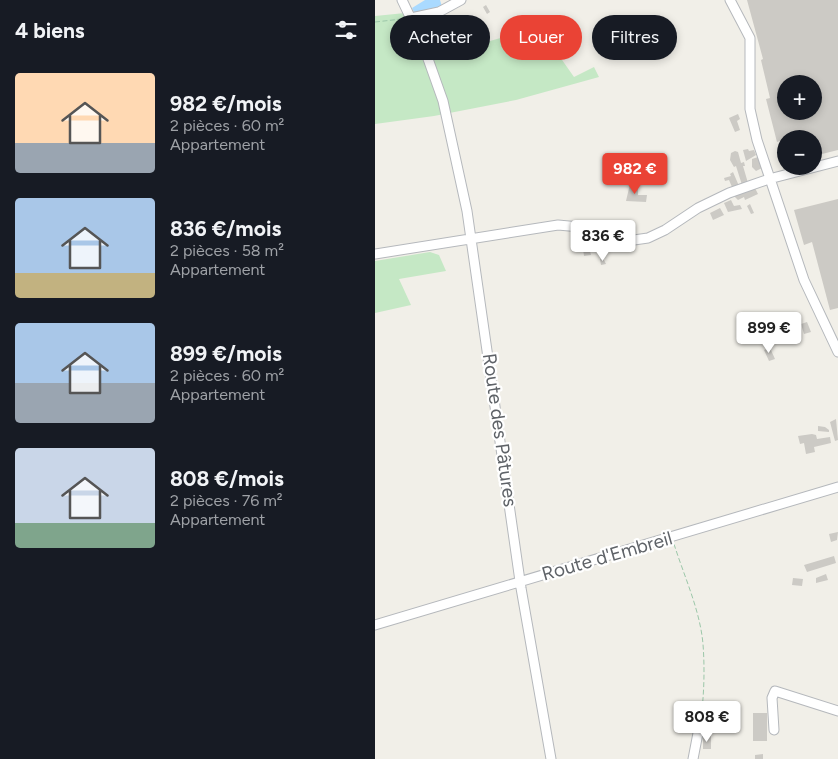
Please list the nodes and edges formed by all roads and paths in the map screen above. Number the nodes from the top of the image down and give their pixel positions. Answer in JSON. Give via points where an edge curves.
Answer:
{"nodes":[{"id":1,"x":401,"y":0,"type":"edge"},
{"id":2,"x":461,"y":0,"type":"edge"},
{"id":3,"x":730,"y":0,"type":"edge"},
{"id":4,"x":409,"y":15,"type":"edge"},
{"id":5,"x":425,"y":15,"type":"edge"},
{"id":6,"x":390,"y":20,"type":"edge"},
{"id":7,"x":375,"y":22,"type":"edge"},
{"id":8,"x":429,"y":60,"type":"edge"},
{"id":9,"x":838,"y":161,"type":"edge"},
{"id":10,"x":769,"y":178,"type":"junction"},
{"id":11,"x":472,"y":240,"type":"junction"},
{"id":12,"x":375,"y":254,"type":"edge"},
{"id":13,"x":838,"y":352,"type":"edge"},
{"id":14,"x":838,"y":487,"type":"edge"},
{"id":15,"x":672,"y":537,"type":"junction"},
{"id":16,"x":521,"y":581,"type":"junction"},
{"id":17,"x":375,"y":625,"type":"edge"},
{"id":18,"x":838,"y":711,"type":"edge"},
{"id":19,"x":774,"y":730,"type":"dead end"},
{"id":20,"x":698,"y":733,"type":"joint"},
{"id":21,"x":551,"y":759,"type":"edge"},
{"id":22,"x":693,"y":759,"type":"edge"}],
"edges":[{"from":1,"to":4,"type":"street","name":"Route des Pâtures"},
{"from":2,"to":5,"type":"street","via":[[439,12]]},
{"from":3,"to":10,"type":"street","via":[[750,38],[750,109]]},
{"from":6,"to":7,"type":"path"},
{"from":8,"to":11,"type":"street","name":"Route des Pâtures","via":[[451,131]]},
{"from":9,"to":10,"type":"street"},
{"from":10,"to":11,"type":"street","via":[[706,204],[648,238],[634,240],[558,225]]},
{"from":10,"to":13,"type":"street","via":[[804,280]]},
{"from":11,"to":12,"type":"street"},
{"from":11,"to":16,"type":"street","name":"Route des Pâtures"},
{"from":14,"to":15,"type":"street","name":"Route d'Embreil"},
{"from":15,"to":16,"type":"street","name":"Route d'Embreil"},
{"from":15,"to":20,"type":"path","via":[[703,643],[703,704]]},
{"from":16,"to":17,"type":"street","name":"Route d'Embreil"},
{"from":16,"to":21,"type":"street","name":"Route des Pâtures"},
{"from":18,"to":19,"type":"street","via":[[775,691],[772,698]]},
{"from":20,"to":22,"type":"street"}]}
